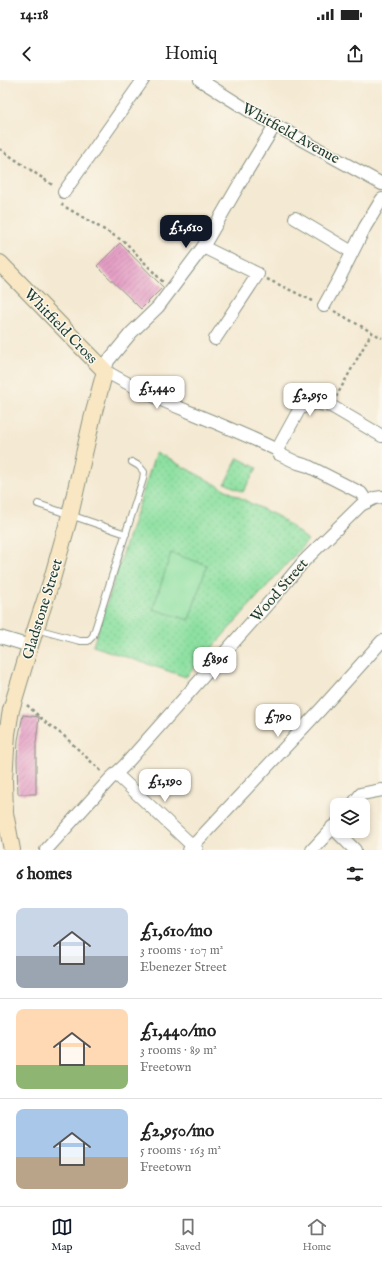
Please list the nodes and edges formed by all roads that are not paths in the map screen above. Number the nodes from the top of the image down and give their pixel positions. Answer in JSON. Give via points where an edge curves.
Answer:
{"nodes":[{"id":1,"x":143,"y":80,"type":"edge"},
{"id":2,"x":200,"y":80,"type":"edge"},
{"id":3,"x":275,"y":125,"type":"junction"},
{"id":4,"x":382,"y":184,"type":"edge"},
{"id":5,"x":64,"y":192,"type":"road end"},
{"id":6,"x":382,"y":198,"type":"edge"},
{"id":7,"x":295,"y":218,"type":"dead end"},
{"id":8,"x":203,"y":247,"type":"junction"},
{"id":9,"x":352,"y":252,"type":"junction"},
{"id":10,"x":0,"y":263,"type":"edge"},
{"id":11,"x":324,"y":306,"type":"road end"},
{"id":12,"x":215,"y":339,"type":"dead end"},
{"id":13,"x":105,"y":371,"type":"junction"},
{"id":14,"x":382,"y":436,"type":"edge"},
{"id":15,"x":277,"y":450,"type":"junction"},
{"id":16,"x":132,"y":462,"type":"dead end"},
{"id":17,"x":374,"y":499,"type":"edge"},
{"id":18,"x":38,"y":504,"type":"dead end"},
{"id":19,"x":70,"y":515,"type":"junction"},
{"id":20,"x":126,"y":534,"type":"junction"},
{"id":21,"x":36,"y":629,"type":"junction"},
{"id":22,"x":0,"y":637,"type":"edge"},
{"id":23,"x":382,"y":642,"type":"edge"},
{"id":24,"x":30,"y":646,"type":"junction"},
{"id":25,"x":113,"y":777,"type":"junction"},
{"id":26,"x":382,"y":790,"type":"edge"},
{"id":27,"x":358,"y":798,"type":"edge"},
{"id":28,"x":330,"y":830,"type":"edge"},
{"id":29,"x":345,"y":838,"type":"edge"},
{"id":30,"x":193,"y":849,"type":"edge"},
{"id":31,"x":12,"y":850,"type":"edge"},
{"id":32,"x":46,"y":850,"type":"edge"},
{"id":33,"x":312,"y":850,"type":"edge"},
{"id":34,"x":355,"y":850,"type":"edge"}],
"edges":[{"from":1,"to":5,"type":"street"},
{"from":2,"to":3,"type":"street","name":"Whitfield Avenue"},
{"from":3,"to":4,"type":"street","name":"Whitfield Avenue"},
{"from":3,"to":8,"type":"street"},
{"from":6,"to":9,"type":"street"},
{"from":7,"to":9,"type":"street"},
{"from":8,"to":12,"type":"street","via":[[258,274]]},
{"from":8,"to":13,"type":"street","via":[[158,307],[131,333],[108,361]]},
{"from":9,"to":11,"type":"street"},
{"from":10,"to":13,"type":"street","name":"Whitfield Cross"},
{"from":13,"to":15,"type":"street","via":[[183,410]]},
{"from":13,"to":19,"type":"street","name":"Gladstone Street"},
{"from":14,"to":15,"type":"street","via":[[331,406],[315,403],[300,408]]},
{"from":15,"to":17,"type":"street","via":[[279,454]]},
{"from":16,"to":20,"type":"lane","via":[[144,472]]},
{"from":17,"to":25,"type":"street","name":"Wood Street","via":[[361,505],[304,561]]},
{"from":18,"to":19,"type":"lane"},
{"from":19,"to":20,"type":"lane"},
{"from":19,"to":21,"type":"street","name":"Gladstone Street"},
{"from":20,"to":21,"type":"lane","via":[[93,636],[80,641]]},
{"from":21,"to":24,"type":"street","name":"Gladstone Street"},
{"from":22,"to":24,"type":"street"},
{"from":23,"to":30,"type":"street"},
{"from":24,"to":31,"type":"street","name":"Gladstone Street","via":[[11,710],[7,734],[5,813]]},
{"from":25,"to":30,"type":"street"},
{"from":25,"to":32,"type":"street","name":"Wood Street"},
{"from":26,"to":27,"type":"street","via":[[361,794]]},
{"from":28,"to":33,"type":"street"},
{"from":29,"to":34,"type":"street"}]}
